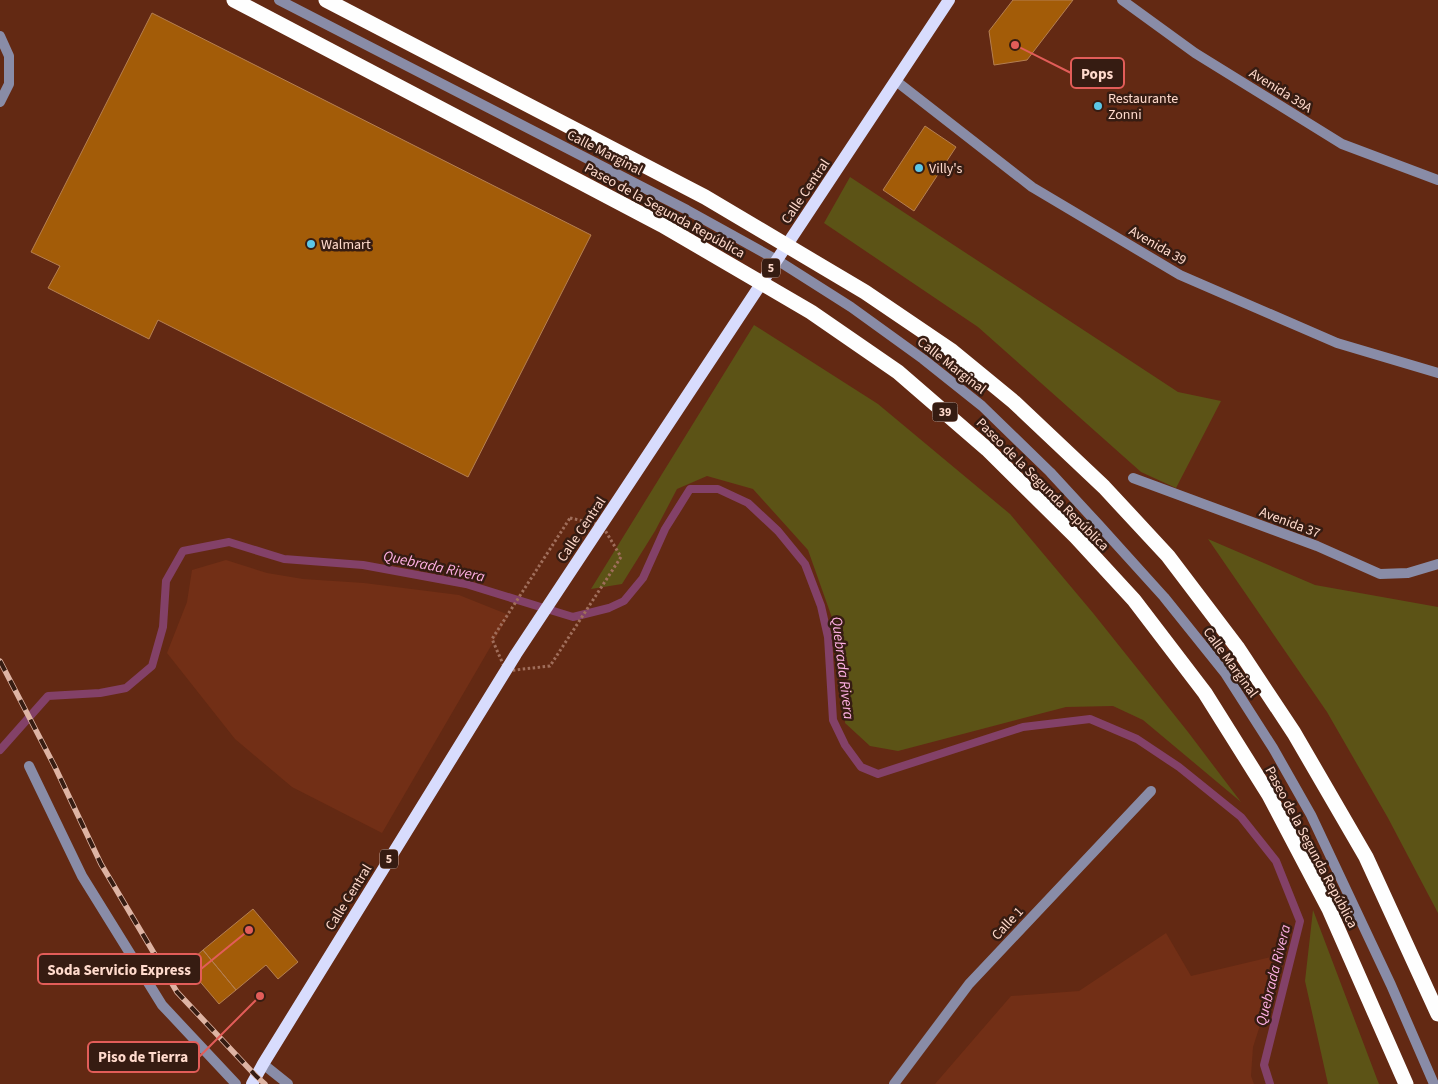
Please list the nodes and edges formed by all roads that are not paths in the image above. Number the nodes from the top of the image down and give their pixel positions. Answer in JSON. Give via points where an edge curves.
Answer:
{"nodes":[{"id":1,"x":234,"y":0,"type":"edge"},
{"id":2,"x":279,"y":0,"type":"edge"},
{"id":3,"x":326,"y":0,"type":"edge"},
{"id":4,"x":950,"y":0,"type":"edge"},
{"id":5,"x":1122,"y":0,"type":"edge"},
{"id":6,"x":0,"y":36,"type":"edge"},
{"id":7,"x":896,"y":81,"type":"junction"},
{"id":8,"x":0,"y":102,"type":"edge"},
{"id":9,"x":1438,"y":180,"type":"edge"},
{"id":10,"x":777,"y":260,"type":"junction"},
{"id":11,"x":1438,"y":373,"type":"edge"},
{"id":12,"x":1134,"y":478,"type":"dead end"},
{"id":13,"x":1438,"y":564,"type":"edge"},
{"id":14,"x":28,"y":766,"type":"dead end"},
{"id":15,"x":1151,"y":791,"type":"dead end"},
{"id":16,"x":1391,"y":985,"type":"junction"},
{"id":17,"x":1438,"y":1014,"type":"edge"},
{"id":18,"x":263,"y":1064,"type":"junction"},
{"id":19,"x":1438,"y":1077,"type":"edge"},
{"id":20,"x":236,"y":1084,"type":"edge"},
{"id":21,"x":252,"y":1084,"type":"edge"},
{"id":22,"x":288,"y":1084,"type":"edge"},
{"id":23,"x":894,"y":1084,"type":"edge"},
{"id":24,"x":1406,"y":1084,"type":"edge"},
{"id":25,"x":1434,"y":1084,"type":"edge"}],
"edges":[{"from":1,"to":24,"type":"highway","name":"Paseo de la Segunda República","number":"39","via":[[662,225],[811,312],[898,372],[987,449],[1134,600],[1205,693],[1269,795],[1324,900]]},
{"from":2,"to":10,"type":"street","name":"Calle Marginal","via":[[687,210]]},
{"from":3,"to":17,"type":"highway","name":"Paseo de la Segunda República","via":[[705,196],[865,292],[952,351],[1014,402],[1104,487],[1168,556],[1237,646],[1294,733],[1366,857]]},
{"from":4,"to":7,"type":"main road","name":"Calle Central","number":"5"},
{"from":5,"to":9,"type":"street","name":"Avenida 39A","via":[[1195,53],[1342,144]]},
{"from":6,"to":8,"type":"street","via":[[9,56],[9,84]]},
{"from":7,"to":10,"type":"main road","name":"Calle Central","number":"5"},
{"from":7,"to":11,"type":"street","name":"Avenida 39","via":[[1032,186],[1180,274],[1337,343]]},
{"from":10,"to":16,"type":"street","name":"Calle Marginal","via":[[851,307],[982,406],[1050,472],[1164,597],[1225,673],[1273,748],[1311,815]]},
{"from":10,"to":18,"type":"main road","name":"Calle Central","number":"5","via":[[516,654]]},
{"from":12,"to":13,"type":"street","name":"Avenida 37","via":[[1317,546],[1380,574],[1408,573]]},
{"from":14,"to":20,"type":"street","via":[[82,876],[162,1005]]},
{"from":15,"to":23,"type":"street","name":"Calle 1","via":[[969,984]]},
{"from":16,"to":19,"type":"street","name":"Calle Marginal"},
{"from":16,"to":25,"type":"street","name":"Calle Marginal"},
{"from":18,"to":21,"type":"main road","name":"Calle Central","number":"5"},
{"from":18,"to":22,"type":"street"}]}
